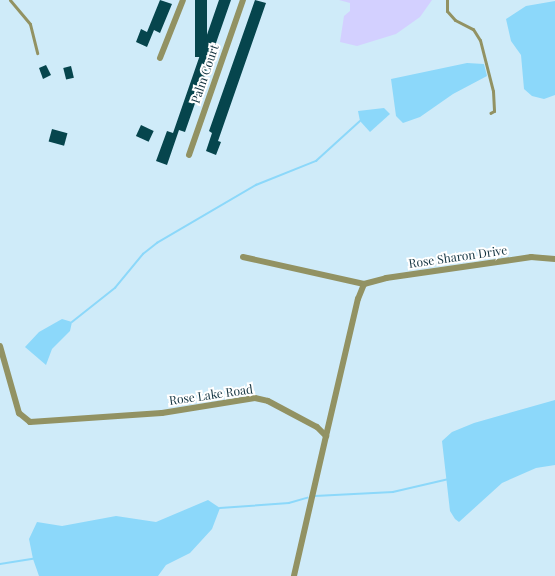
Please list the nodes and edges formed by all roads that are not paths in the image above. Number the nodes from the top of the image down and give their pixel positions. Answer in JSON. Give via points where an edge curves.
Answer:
{"nodes":[{"id":1,"x":10,"y":0,"type":"edge"},
{"id":2,"x":183,"y":0,"type":"edge"},
{"id":3,"x":243,"y":0,"type":"edge"},
{"id":4,"x":447,"y":0,"type":"edge"},
{"id":5,"x":37,"y":53,"type":"dead end"},
{"id":6,"x":160,"y":58,"type":"dead end"},
{"id":7,"x":490,"y":113,"type":"dead end"},
{"id":8,"x":189,"y":155,"type":"dead end"},
{"id":9,"x":243,"y":258,"type":"dead end"},
{"id":10,"x":555,"y":259,"type":"edge"},
{"id":11,"x":364,"y":284,"type":"junction"},
{"id":12,"x":0,"y":346,"type":"edge"},
{"id":13,"x":326,"y":436,"type":"junction"},
{"id":14,"x":294,"y":576,"type":"edge"}],
"edges":[{"from":1,"to":5,"type":"lane","via":[[30,24]]},
{"from":2,"to":6,"type":"street"},
{"from":3,"to":8,"type":"street","name":"Palm Court"},
{"from":4,"to":7,"type":"lane","via":[[447,11],[455,20],[473,29],[480,40],[493,91],[494,106]]},
{"from":9,"to":11,"type":"street","name":"Rose Sharon Drive"},
{"from":10,"to":11,"type":"street","name":"Rose Sharon Drive","via":[[531,257],[386,278]]},
{"from":11,"to":13,"type":"street","via":[[358,299]]},
{"from":12,"to":13,"type":"street","name":"Rose Lake Road","via":[[19,414],[30,422],[162,412],[255,398],[312,424]]},
{"from":13,"to":14,"type":"street"}]}
